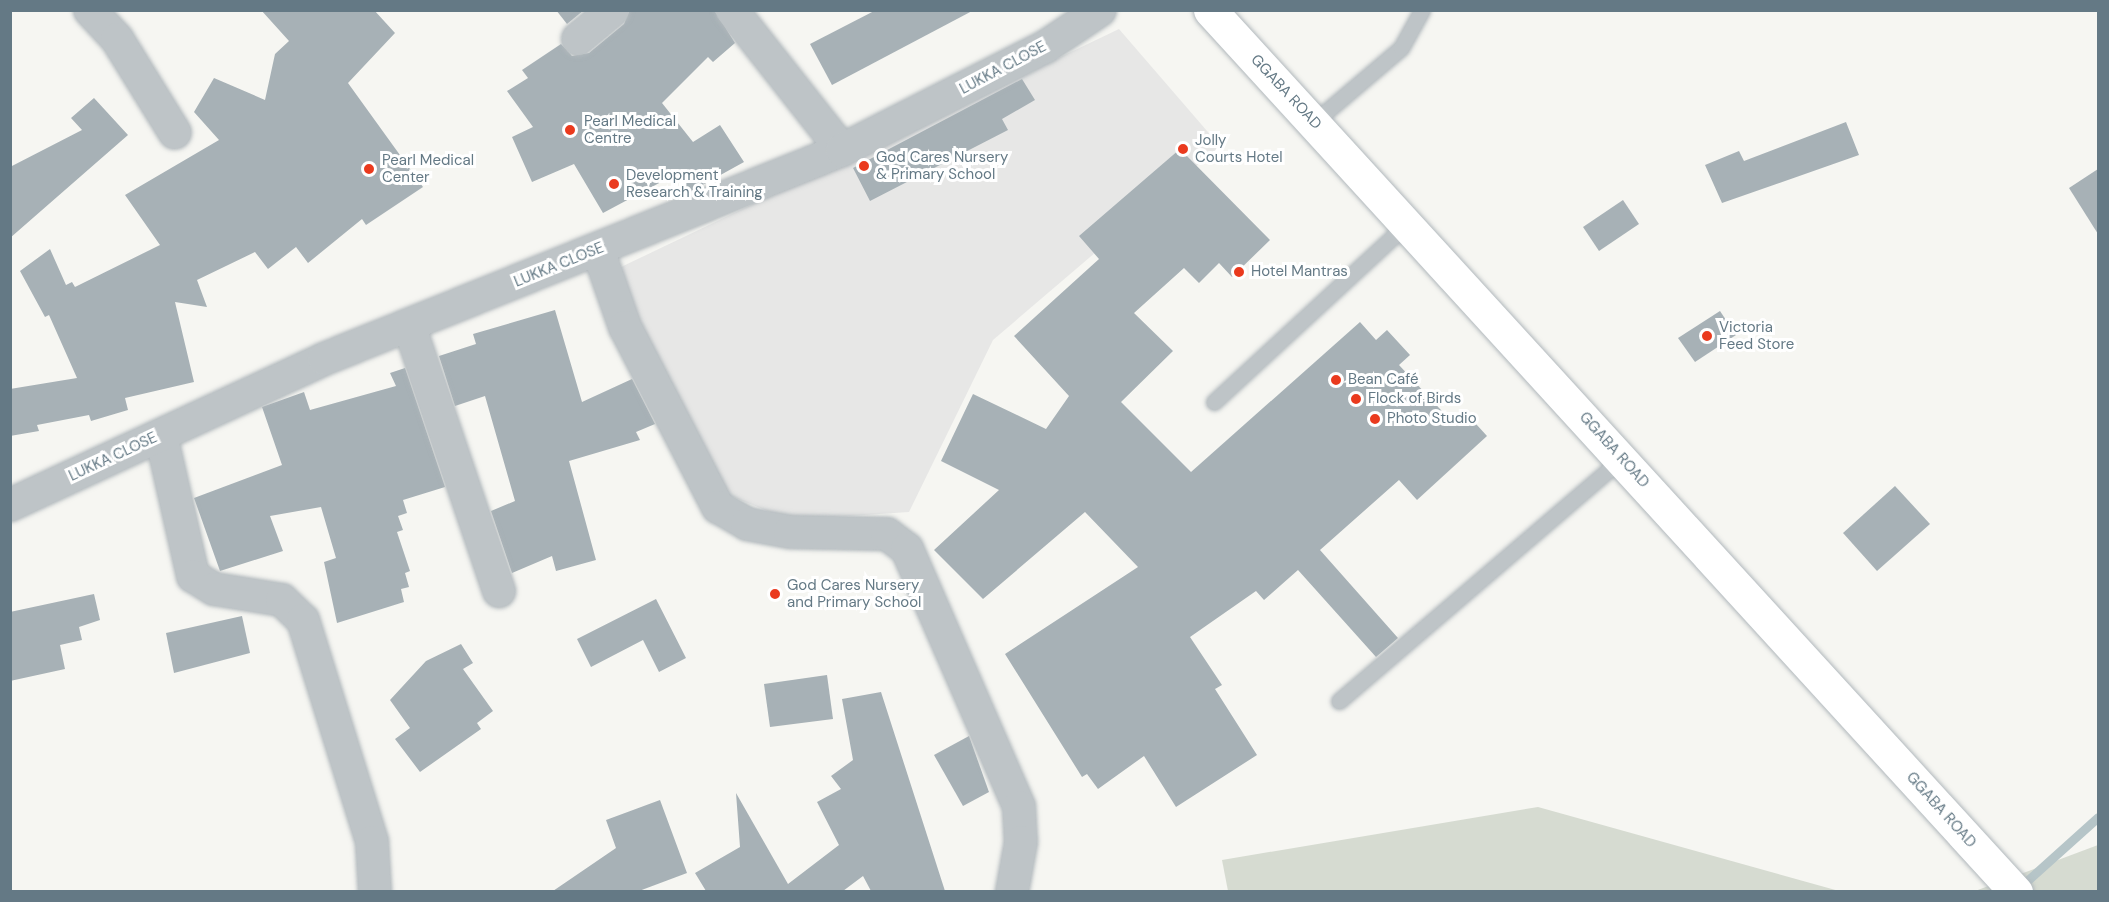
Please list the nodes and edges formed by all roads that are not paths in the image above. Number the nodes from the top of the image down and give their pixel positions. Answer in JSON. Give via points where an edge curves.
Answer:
{"nodes":[{"id":1,"x":90,"y":10,"type":"edge"},
{"id":2,"x":613,"y":10,"type":"edge"},
{"id":3,"x":732,"y":10,"type":"edge"},
{"id":4,"x":1101,"y":10,"type":"edge"},
{"id":5,"x":1210,"y":10,"type":"edge"},
{"id":6,"x":1422,"y":10,"type":"edge"},
{"id":7,"x":578,"y":39,"type":"dead end"},
{"id":8,"x":1314,"y":122,"type":"junction"},
{"id":9,"x":175,"y":133,"type":"dead end"},
{"id":10,"x":842,"y":150,"type":"junction"},
{"id":11,"x":1407,"y":224,"type":"junction"},
{"id":12,"x":598,"y":250,"type":"junction"},
{"id":13,"x":409,"y":325,"type":"junction"},
{"id":14,"x":1214,"y":402,"type":"dead end"},
{"id":15,"x":161,"y":435,"type":"junction"},
{"id":16,"x":1621,"y":459,"type":"junction"},
{"id":17,"x":10,"y":505,"type":"edge"},
{"id":18,"x":499,"y":591,"type":"dead end"},
{"id":19,"x":1339,"y":700,"type":"dead end"},
{"id":20,"x":375,"y":891,"type":"edge"},
{"id":21,"x":1012,"y":891,"type":"edge"},
{"id":22,"x":2016,"y":891,"type":"edge"}],
"edges":[{"from":1,"to":9,"type":"street","via":[[117,39]]},
{"from":2,"to":7,"type":"street"},
{"from":3,"to":10,"type":"street"},
{"from":4,"to":10,"type":"street","name":"LUKKA CLOSE","via":[[1045,47]]},
{"from":5,"to":8,"type":"main road","name":"GGABA ROAD"},
{"from":6,"to":8,"type":"lane","via":[[1401,48]]},
{"from":8,"to":11,"type":"main road","name":"GGABA ROAD"},
{"from":10,"to":12,"type":"street","name":"LUKKA CLOSE"},
{"from":11,"to":14,"type":"lane"},
{"from":11,"to":16,"type":"main road","name":"GGABA ROAD"},
{"from":12,"to":13,"type":"street","name":"LUKKA CLOSE"},
{"from":12,"to":21,"type":"street","via":[[625,327],[718,507],[747,524],[790,532],[887,534],[907,549],[1019,807],[1021,842]]},
{"from":13,"to":15,"type":"street","name":"LUKKA CLOSE"},
{"from":13,"to":18,"type":"street"},
{"from":15,"to":17,"type":"street","name":"LUKKA CLOSE"},
{"from":15,"to":20,"type":"street","via":[[193,576],[214,589],[282,600],[303,620],[372,842]]},
{"from":16,"to":19,"type":"lane"},
{"from":16,"to":22,"type":"main road","name":"GGABA ROAD"}]}
